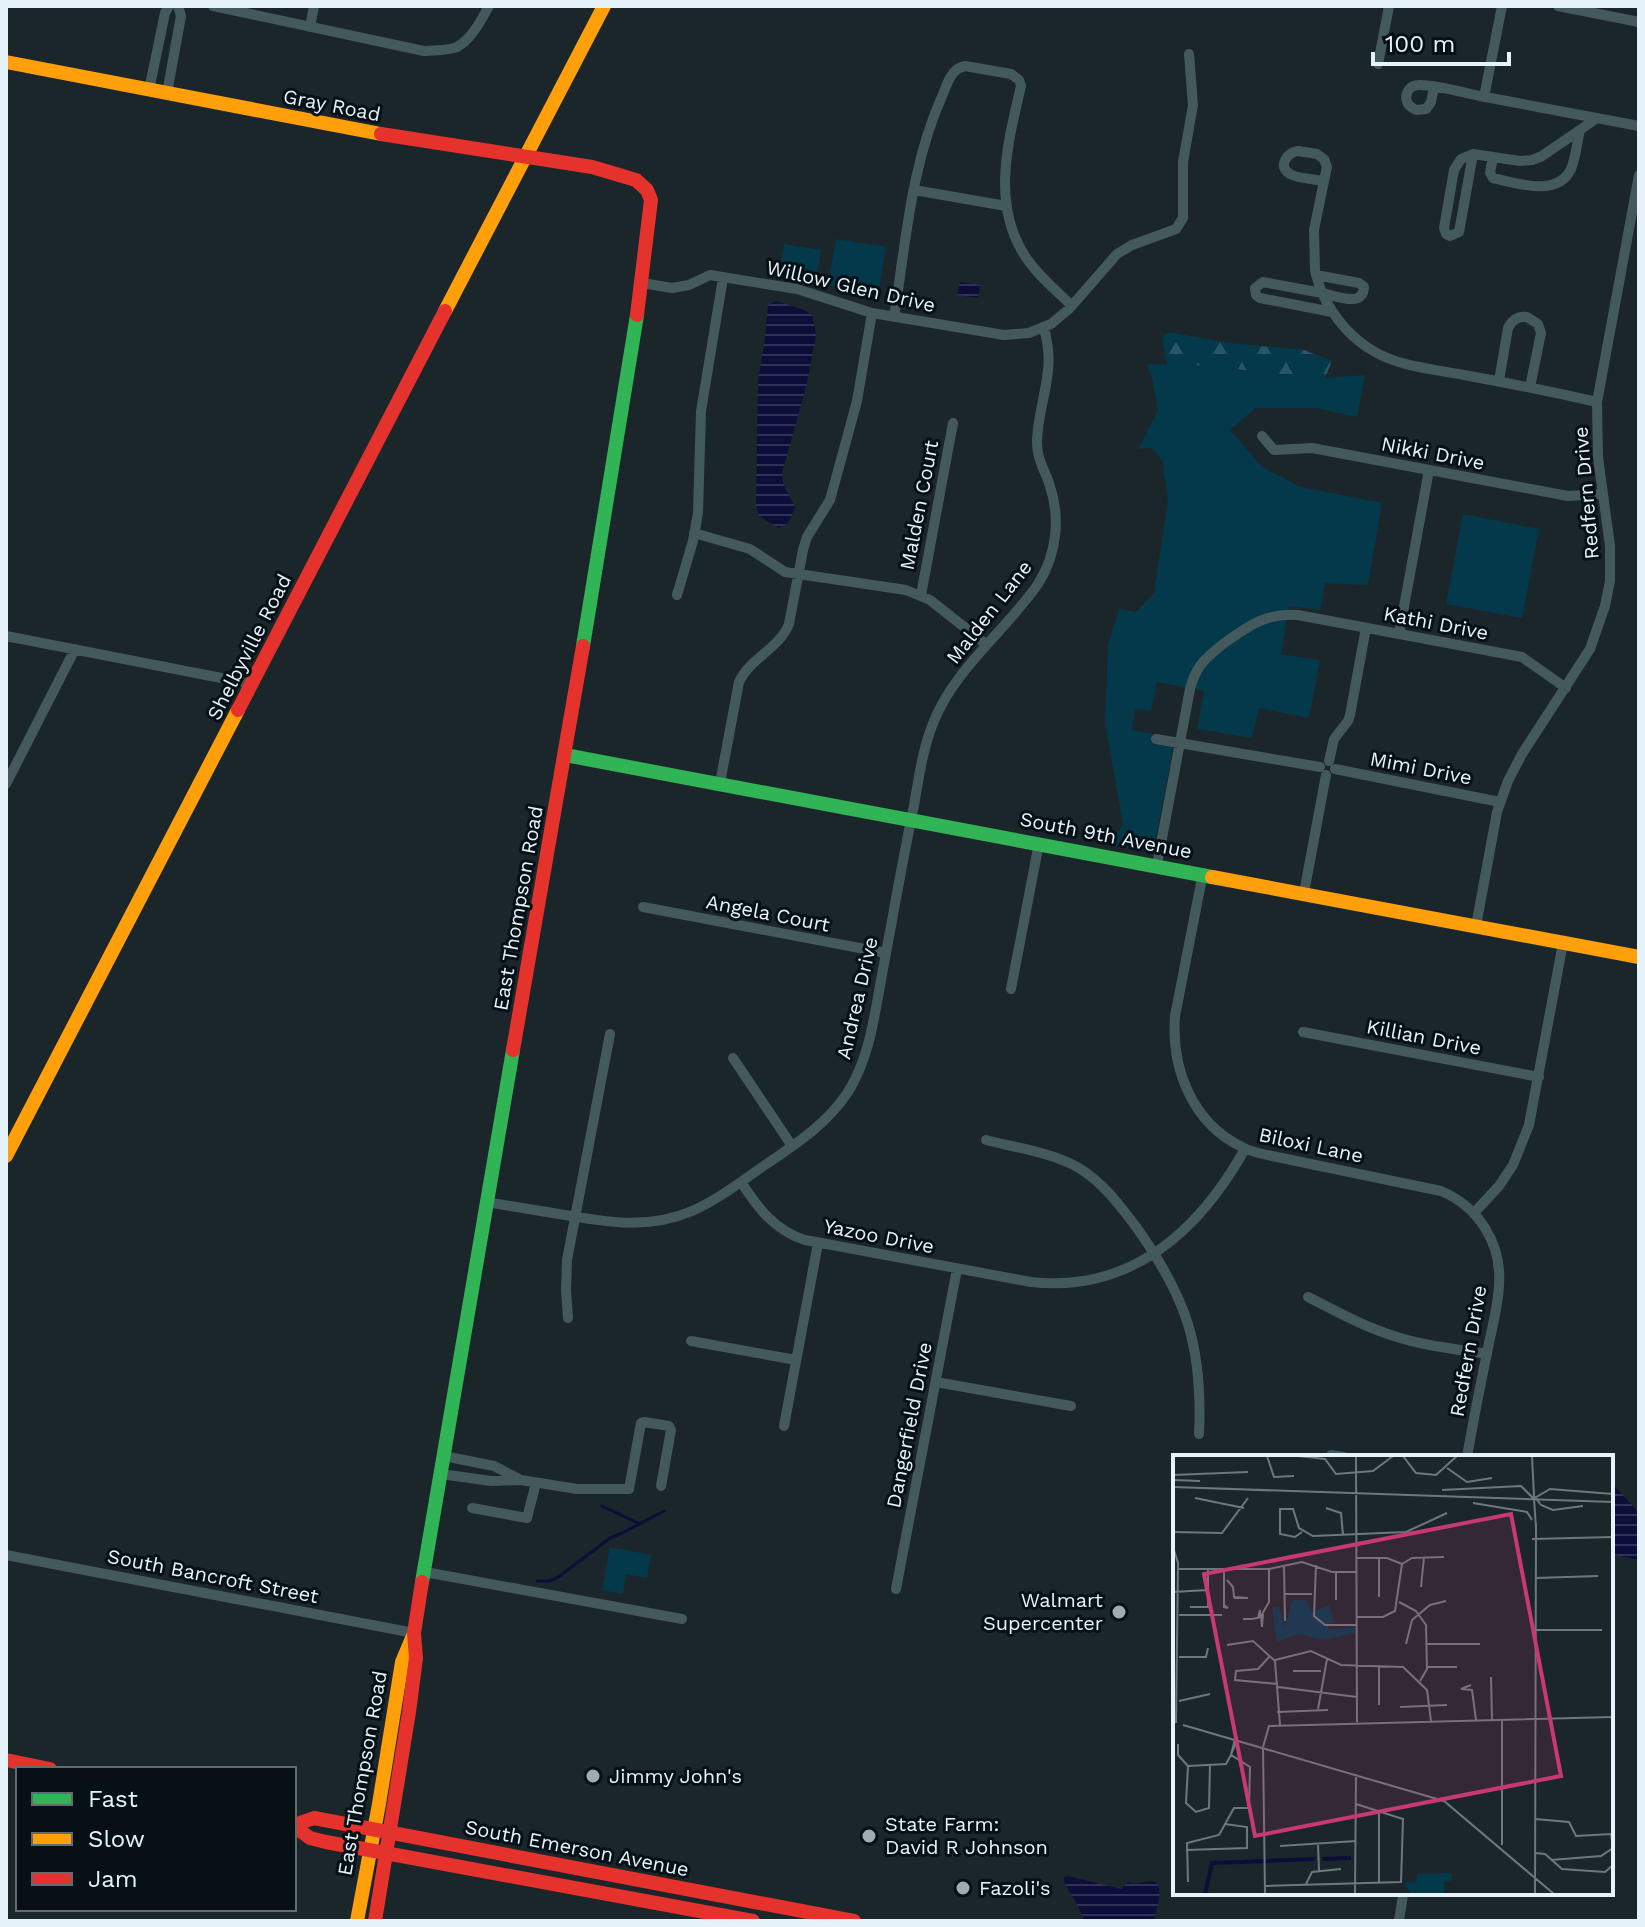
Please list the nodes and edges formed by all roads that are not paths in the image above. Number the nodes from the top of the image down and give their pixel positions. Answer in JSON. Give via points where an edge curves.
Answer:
{"nodes":[{"id":1,"x":169,"y":6,"type":"edge"},
{"id":2,"x":178,"y":6,"type":"edge"},
{"id":3,"x":213,"y":6,"type":"edge"},
{"id":4,"x":314,"y":6,"type":"edge"},
{"id":5,"x":489,"y":6,"type":"edge"},
{"id":6,"x":603,"y":6,"type":"edge"},
{"id":7,"x":1389,"y":6,"type":"edge"},
{"id":8,"x":1502,"y":6,"type":"edge"},
{"id":9,"x":1558,"y":6,"type":"edge"},
{"id":10,"x":1639,"y":22,"type":"edge"},
{"id":11,"x":310,"y":27,"type":"junction"},
{"id":12,"x":1189,"y":54,"type":"dead end"},
{"id":13,"x":6,"y":62,"type":"edge"},
{"id":14,"x":1378,"y":64,"type":"dead end"},
{"id":15,"x":1434,"y":87,"type":"dead end"},
{"id":16,"x":149,"y":90,"type":"junction"},
{"id":17,"x":167,"y":93,"type":"junction"},
{"id":18,"x":1484,"y":97,"type":"junction"},
{"id":19,"x":1597,"y":118,"type":"junction"},
{"id":20,"x":1639,"y":126,"type":"edge"},
{"id":21,"x":1580,"y":130,"type":"junction"},
{"id":22,"x":1473,"y":154,"type":"junction"},
{"id":23,"x":526,"y":156,"type":"junction"},
{"id":24,"x":1493,"y":157,"type":"junction"},
{"id":25,"x":1639,"y":175,"type":"edge"},
{"id":26,"x":1324,"y":181,"type":"dead end"},
{"id":27,"x":647,"y":190,"type":"joint"},
{"id":28,"x":914,"y":190,"type":"junction"},
{"id":29,"x":1006,"y":206,"type":"junction"},
{"id":30,"x":1316,"y":275,"type":"junction"},
{"id":31,"x":723,"y":278,"type":"junction"},
{"id":32,"x":642,"y":283,"type":"junction"},
{"id":33,"x":1322,"y":293,"type":"junction"},
{"id":34,"x":1072,"y":306,"type":"junction"},
{"id":35,"x":1332,"y":312,"type":"junction"},
{"id":36,"x":872,"y":313,"type":"junction"},
{"id":37,"x":894,"y":317,"type":"junction"},
{"id":38,"x":1044,"y":327,"type":"junction"},
{"id":39,"x":1499,"y":381,"type":"junction"},
{"id":40,"x":1530,"y":387,"type":"junction"},
{"id":41,"x":1597,"y":402,"type":"junction"},
{"id":42,"x":953,"y":423,"type":"dead end"},
{"id":43,"x":1262,"y":436,"type":"dead end"},
{"id":44,"x":1429,"y":470,"type":"junction"},
{"id":45,"x":1602,"y":494,"type":"junction"},
{"id":46,"x":694,"y":533,"type":"junction"},
{"id":47,"x":797,"y":574,"type":"junction"},
{"id":48,"x":677,"y":595,"type":"dead end"},
{"id":49,"x":921,"y":595,"type":"junction"},
{"id":50,"x":1366,"y":628,"type":"junction"},
{"id":51,"x":1399,"y":634,"type":"junction"},
{"id":52,"x":6,"y":636,"type":"edge"},
{"id":53,"x":987,"y":645,"type":"junction"},
{"id":54,"x":75,"y":649,"type":"junction"},
{"id":55,"x":252,"y":684,"type":"junction"},
{"id":56,"x":1566,"y":688,"type":"junction"},
{"id":57,"x":1156,"y":739,"type":"dead end"},
{"id":58,"x":1180,"y":742,"type":"junction"},
{"id":59,"x":565,"y":755,"type":"junction"},
{"id":60,"x":1327,"y":768,"type":"junction"},
{"id":61,"x":720,"y":783,"type":"junction"},
{"id":62,"x":6,"y":784,"type":"edge"},
{"id":63,"x":1500,"y":802,"type":"junction"},
{"id":64,"x":911,"y":819,"type":"junction"},
{"id":65,"x":1039,"y":843,"type":"junction"},
{"id":66,"x":1157,"y":865,"type":"junction"},
{"id":67,"x":1203,"y":873,"type":"junction"},
{"id":68,"x":1304,"y":893,"type":"junction"},
{"id":69,"x":643,"y":907,"type":"dead end"},
{"id":70,"x":1476,"y":926,"type":"junction"},
{"id":71,"x":1563,"y":943,"type":"junction"},
{"id":72,"x":886,"y":953,"type":"junction"},
{"id":73,"x":1639,"y":957,"type":"edge"},
{"id":74,"x":1011,"y":989,"type":"dead end"},
{"id":75,"x":1303,"y":1032,"type":"dead end"},
{"id":76,"x":610,"y":1034,"type":"dead end"},
{"id":77,"x":733,"y":1058,"type":"dead end"},
{"id":78,"x":1539,"y":1077,"type":"junction"},
{"id":79,"x":986,"y":1140,"type":"dead end"},
{"id":80,"x":792,"y":1146,"type":"junction"},
{"id":81,"x":1245,"y":1149,"type":"junction"},
{"id":82,"x":6,"y":1156,"type":"edge"},
{"id":83,"x":741,"y":1182,"type":"junction"},
{"id":84,"x":486,"y":1202,"type":"junction"},
{"id":85,"x":1474,"y":1213,"type":"junction"},
{"id":86,"x":576,"y":1217,"type":"junction"},
{"id":87,"x":818,"y":1243,"type":"junction"},
{"id":88,"x":1155,"y":1253,"type":"junction"},
{"id":89,"x":957,"y":1269,"type":"junction"},
{"id":90,"x":1308,"y":1297,"type":"dead end"},
{"id":91,"x":568,"y":1318,"type":"dead end"},
{"id":92,"x":691,"y":1341,"type":"dead end"},
{"id":93,"x":1487,"y":1354,"type":"junction"},
{"id":94,"x":796,"y":1360,"type":"junction"},
{"id":95,"x":936,"y":1382,"type":"junction"},
{"id":96,"x":1071,"y":1406,"type":"dead end"},
{"id":97,"x":784,"y":1426,"type":"dead end"},
{"id":98,"x":1199,"y":1434,"type":"dead end"},
{"id":99,"x":1467,"y":1455,"type":"edge"},
{"id":100,"x":444,"y":1456,"type":"junction"},
{"id":101,"x":441,"y":1474,"type":"junction"},
{"id":102,"x":521,"y":1480,"type":"junction"},
{"id":103,"x":536,"y":1483,"type":"junction"},
{"id":104,"x":661,"y":1486,"type":"dead end"},
{"id":105,"x":472,"y":1508,"type":"dead end"},
{"id":106,"x":6,"y":1555,"type":"edge"},
{"id":107,"x":425,"y":1572,"type":"junction"},
{"id":108,"x":896,"y":1589,"type":"dead end"},
{"id":109,"x":682,"y":1619,"type":"dead end"},
{"id":110,"x":414,"y":1633,"type":"junction"},
{"id":111,"x":6,"y":1760,"type":"edge"},
{"id":112,"x":40,"y":1767,"type":"edge"},
{"id":113,"x":296,"y":1824,"type":"edge"},
{"id":114,"x":296,"y":1827,"type":"edge"},
{"id":115,"x":382,"y":1831,"type":"junction"},
{"id":116,"x":377,"y":1852,"type":"junction"},
{"id":117,"x":1403,"y":1895,"type":"edge"},
{"id":118,"x":357,"y":1921,"type":"edge"},
{"id":119,"x":375,"y":1921,"type":"edge"},
{"id":120,"x":753,"y":1921,"type":"edge"},
{"id":121,"x":854,"y":1921,"type":"edge"},
{"id":122,"x":1399,"y":1921,"type":"edge"}],
"edges":[{"from":1,"to":16,"type":"street"},
{"from":2,"to":17,"type":"street","via":[[181,16]]},
{"from":3,"to":11,"type":"street"},
{"from":4,"to":11,"type":"street"},
{"from":5,"to":11,"type":"street","via":[[466,40],[449,49],[424,51]]},
{"from":6,"to":23,"type":"main road"},
{"from":7,"to":14,"type":"street"},
{"from":8,"to":18,"type":"street"},
{"from":9,"to":10,"type":"street"},
{"from":12,"to":34,"type":"street","name":"Willow Glen Drive","via":[[1193,105],[1183,162],[1183,218],[1176,229],[1117,254]]},
{"from":13,"to":16,"type":"main road","name":"Gray Road"},
{"from":15,"to":18,"type":"street"},
{"from":16,"to":17,"type":"main road","name":"Gray Road"},
{"from":17,"to":23,"type":"main road","name":"Gray Road","via":[[400,138]]},
{"from":18,"to":19,"type":"street"},
{"from":19,"to":20,"type":"street"},
{"from":19,"to":21,"type":"street"},
{"from":21,"to":24,"type":"street","via":[[1532,160]]},
{"from":21,"to":24,"type":"street","via":[[1572,166],[1555,184],[1537,187],[1493,178]]},
{"from":22,"to":22,"type":"street","via":[[1459,232],[1450,236],[1444,228],[1454,170]]},
{"from":22,"to":24,"type":"street"},
{"from":23,"to":27,"type":"main road","name":"Gray Road","via":[[628,176]]},
{"from":23,"to":55,"type":"main road","name":"Shelbyville Road"},
{"from":25,"to":41,"type":"street","name":"Redfern Drive"},
{"from":26,"to":30,"type":"street","via":[[1314,236]]},
{"from":27,"to":32,"type":"main road","name":"East Thompson Road","via":[[651,214]]},
{"from":28,"to":29,"type":"street"},
{"from":28,"to":29,"type":"street","via":[[930,125],[953,73],[969,66],[1009,73],[1020,82],[1006,159]]},
{"from":28,"to":37,"type":"street"},
{"from":29,"to":34,"type":"street","via":[[1026,259]]},
{"from":30,"to":33,"type":"street"},
{"from":30,"to":33,"type":"street","via":[[1359,283],[1365,290],[1355,300]]},
{"from":31,"to":32,"type":"street","name":"Willow Glen Drive","via":[[710,275],[672,288]]},
{"from":31,"to":36,"type":"street","name":"Willow Glen Drive","via":[[797,289]]},
{"from":31,"to":46,"type":"street","via":[[701,411]]},
{"from":32,"to":59,"type":"main road","name":"East Thompson Road"},
{"from":33,"to":35,"type":"street"},
{"from":33,"to":35,"type":"street","via":[[1263,282],[1255,291],[1261,299]]},
{"from":34,"to":38,"type":"street","name":"Willow Glen Drive"},
{"from":35,"to":39,"type":"street","via":[[1351,335],[1387,358]]},
{"from":36,"to":37,"type":"street","name":"Willow Glen Drive"},
{"from":36,"to":47,"type":"street","via":[[857,401],[830,500],[807,537]]},
{"from":37,"to":38,"type":"street","name":"Willow Glen Drive","via":[[1004,335]]},
{"from":38,"to":53,"type":"street","name":"Malden Lane","via":[[1048,371],[1037,445],[1054,501],[1056,534],[1036,586]]},
{"from":39,"to":40,"type":"street"},
{"from":39,"to":40,"type":"street","via":[[1508,328],[1517,318],[1527,317],[1541,333]]},
{"from":40,"to":41,"type":"street"},
{"from":41,"to":45,"type":"street","name":"Redfern Drive"},
{"from":42,"to":49,"type":"street","name":"Malden Court"},
{"from":43,"to":44,"type":"street","name":"Nikki Drive","via":[[1274,450],[1312,448]]},
{"from":44,"to":45,"type":"street","name":"Nikki Drive","via":[[1568,496]]},
{"from":44,"to":51,"type":"street"},
{"from":45,"to":56,"type":"street","name":"Redfern Drive","via":[[1610,546],[1609,589],[1595,637]]},
{"from":46,"to":47,"type":"street","via":[[750,549],[780,570]]},
{"from":46,"to":48,"type":"street"},
{"from":47,"to":49,"type":"street"},
{"from":47,"to":61,"type":"street","via":[[785,633],[739,682]]},
{"from":49,"to":53,"type":"street"},
{"from":50,"to":51,"type":"street","name":"Kathi Drive"},
{"from":50,"to":58,"type":"street","name":"Kathi Drive","via":[[1290,614],[1253,623],[1204,660],[1192,682]]},
{"from":50,"to":60,"type":"street","via":[[1348,721],[1334,739]]},
{"from":51,"to":56,"type":"street","name":"Kathi Drive","via":[[1522,657]]},
{"from":52,"to":54,"type":"street"},
{"from":53,"to":64,"type":"street","name":"Malden Lane","via":[[938,710]]},
{"from":54,"to":55,"type":"street"},
{"from":54,"to":62,"type":"street"},
{"from":55,"to":82,"type":"main road","name":"Shelbyville Road"},
{"from":56,"to":63,"type":"street","name":"Redfern Drive","via":[[1517,762]]},
{"from":57,"to":58,"type":"street","name":"Mimi Drive"},
{"from":58,"to":60,"type":"street","name":"Mimi Drive"},
{"from":58,"to":66,"type":"street"},
{"from":59,"to":61,"type":"main road","name":"South 9th Avenue"},
{"from":59,"to":84,"type":"main road","name":"East Thompson Road"},
{"from":60,"to":63,"type":"street","name":"Mimi Drive"},
{"from":60,"to":68,"type":"street"},
{"from":61,"to":64,"type":"main road","name":"South 9th Avenue"},
{"from":63,"to":70,"type":"street","name":"Redfern Drive"},
{"from":64,"to":65,"type":"main road","name":"South 9th Avenue"},
{"from":64,"to":72,"type":"street","name":"Andrea Drive"},
{"from":65,"to":66,"type":"main road","name":"South 9th Avenue"},
{"from":65,"to":74,"type":"street"},
{"from":66,"to":67,"type":"main road","name":"South 9th Avenue"},
{"from":67,"to":68,"type":"main road","name":"South 9th Avenue"},
{"from":67,"to":81,"type":"street","name":"Biloxi Lane","via":[[1175,1016],[1175,1049],[1195,1104],[1217,1130]]},
{"from":68,"to":70,"type":"main road","name":"South 9th Avenue"},
{"from":69,"to":72,"type":"street","name":"Angela Court"},
{"from":70,"to":71,"type":"main road","name":"South 9th Avenue"},
{"from":71,"to":73,"type":"main road","name":"South 9th Avenue"},
{"from":71,"to":78,"type":"street"},
{"from":72,"to":80,"type":"street","name":"Andrea Drive","via":[[871,1035],[856,1078],[826,1119]]},
{"from":75,"to":78,"type":"street","name":"Killian Drive"},
{"from":76,"to":86,"type":"street"},
{"from":77,"to":80,"type":"street"},
{"from":78,"to":85,"type":"street","via":[[1517,1157]]},
{"from":79,"to":88,"type":"street","via":[[1056,1157],[1093,1177]]},
{"from":80,"to":83,"type":"street","name":"Andrea Drive"},
{"from":81,"to":85,"type":"street","name":"Biloxi Lane","via":[[1430,1187]]},
{"from":81,"to":88,"type":"street","name":"Yazoo Drive","via":[[1213,1198]]},
{"from":83,"to":86,"type":"street","via":[[709,1203],[666,1219],[632,1224]]},
{"from":83,"to":87,"type":"street","name":"Yazoo Drive","via":[[774,1224]]},
{"from":84,"to":86,"type":"street"},
{"from":84,"to":100,"type":"main road","name":"East Thompson Road"},
{"from":85,"to":93,"type":"street","name":"Redfern Drive","via":[[1493,1244],[1500,1277]]},
{"from":86,"to":91,"type":"street","via":[[567,1260]]},
{"from":87,"to":89,"type":"street","name":"Yazoo Drive"},
{"from":87,"to":94,"type":"street"},
{"from":88,"to":89,"type":"street","name":"Yazoo Drive","via":[[1114,1275],[1078,1283],[1048,1284]]},
{"from":88,"to":98,"type":"street","via":[[1190,1329],[1199,1372]]},
{"from":89,"to":95,"type":"street","name":"Dangerfield Drive"},
{"from":90,"to":93,"type":"street","via":[[1392,1336]]},
{"from":92,"to":94,"type":"street"},
{"from":93,"to":99,"type":"street","name":"Redfern Drive"},
{"from":94,"to":97,"type":"street"},
{"from":95,"to":96,"type":"street"},
{"from":95,"to":108,"type":"street","name":"Dangerfield Drive"},
{"from":100,"to":101,"type":"main road","name":"East Thompson Road"},
{"from":100,"to":102,"type":"street","via":[[494,1466]]},
{"from":101,"to":102,"type":"street"},
{"from":101,"to":107,"type":"main road","name":"East Thompson Road"},
{"from":102,"to":103,"type":"street"},
{"from":103,"to":104,"type":"street","via":[[629,1489],[645,1422],[671,1430]]},
{"from":103,"to":105,"type":"street","via":[[527,1518]]},
{"from":106,"to":110,"type":"street","name":"South Bancroft Street"},
{"from":107,"to":109,"type":"street"},
{"from":107,"to":110,"type":"main road","name":"East Thompson Road"},
{"from":110,"to":115,"type":"main road","name":"East Thompson Road","via":[[402,1662]]},
{"from":111,"to":112,"type":"main road"},
{"from":113,"to":115,"type":"main road","name":"South Emerson Avenue","via":[[314,1818]]},
{"from":114,"to":116,"type":"main road","name":"South Emerson Avenue","via":[[310,1838]]},
{"from":115,"to":116,"type":"main road","name":"East Thompson Road"},
{"from":115,"to":121,"type":"main road","name":"South Emerson Avenue"},
{"from":116,"to":118,"type":"main road","name":"East Thompson Road"},
{"from":116,"to":119,"type":"main road","name":"East Thompson Road","via":[[384,1874]]},
{"from":116,"to":120,"type":"main road","name":"South Emerson Avenue"},
{"from":117,"to":122,"type":"street"}]}
